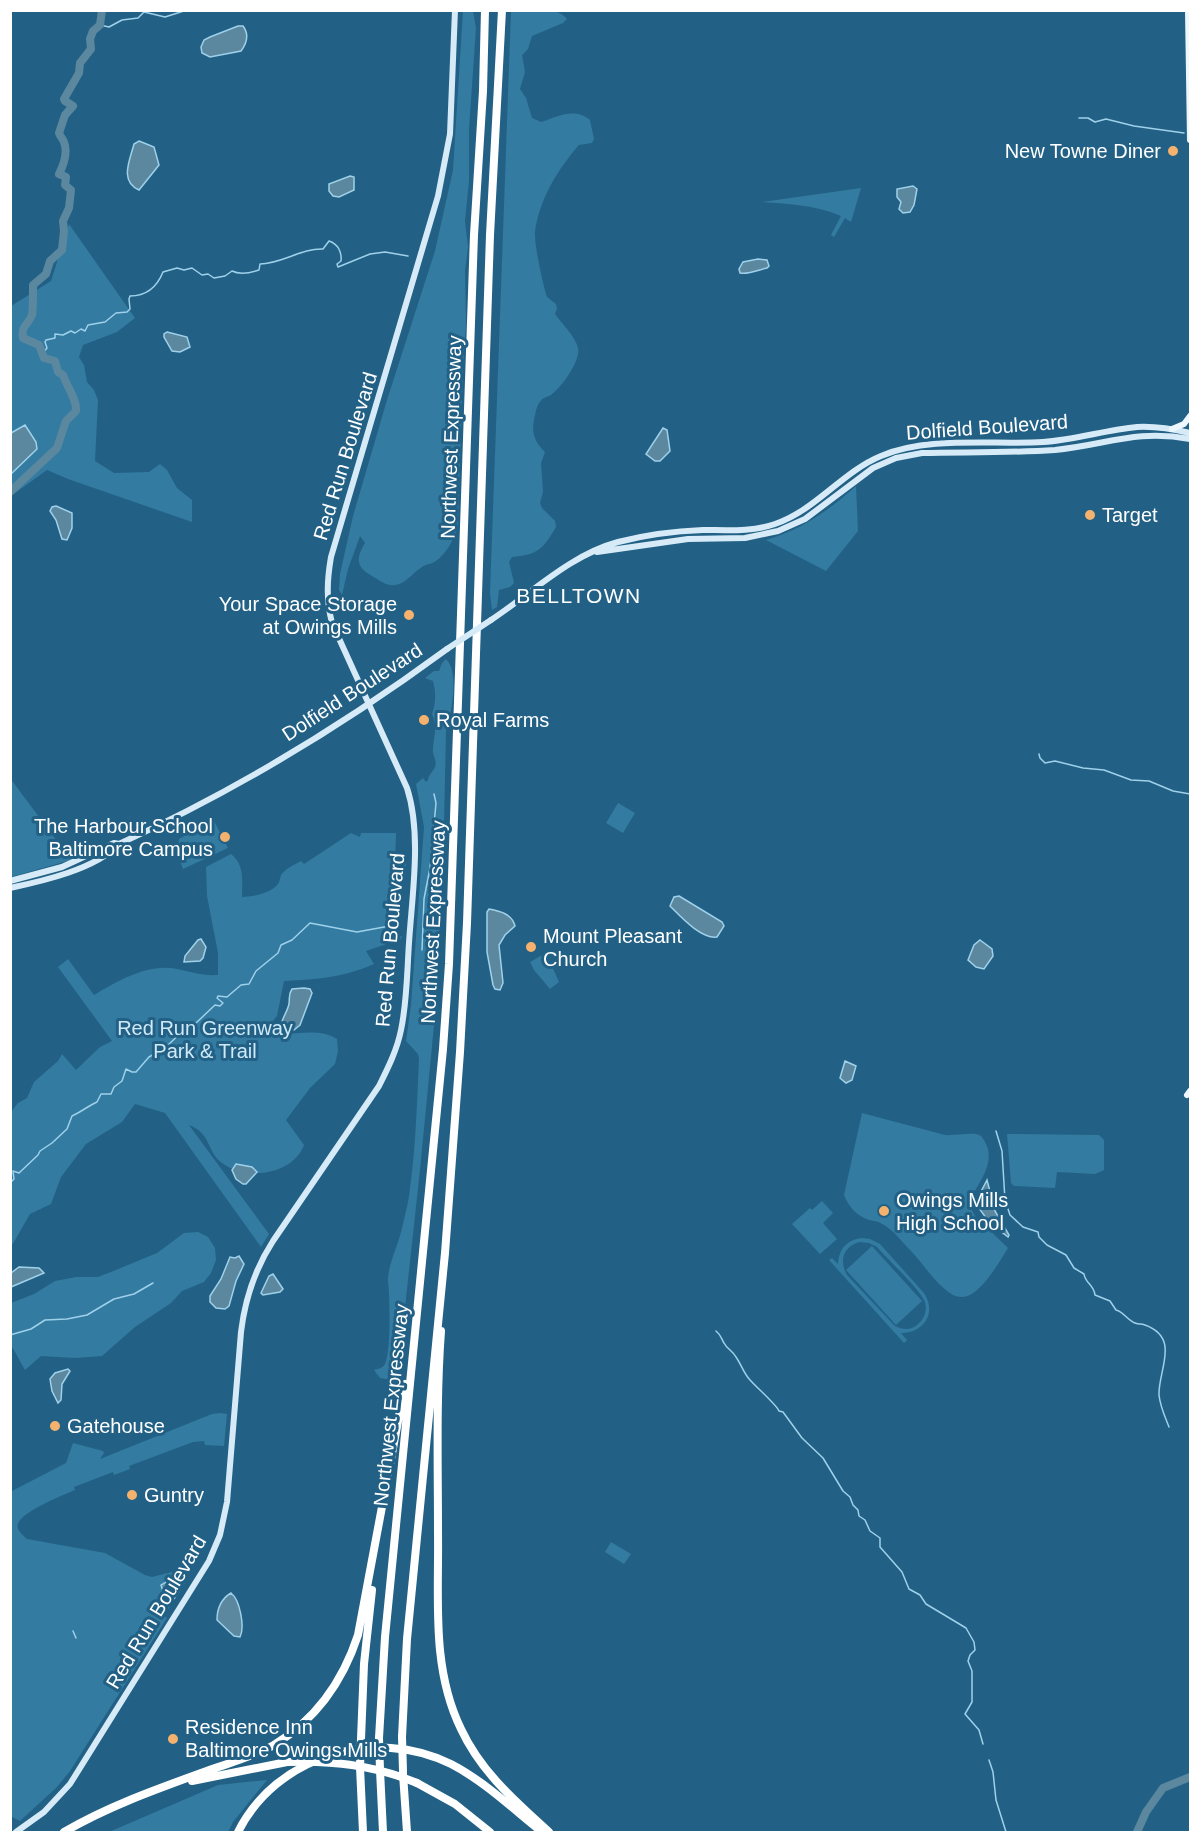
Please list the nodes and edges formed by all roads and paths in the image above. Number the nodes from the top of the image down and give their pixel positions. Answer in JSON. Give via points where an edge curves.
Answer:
{"nodes":[{"id":1,"x":455,"y":10,"type":"edge"},
{"id":2,"x":485,"y":10,"type":"edge"},
{"id":3,"x":502,"y":10,"type":"edge"},
{"id":4,"x":1188,"y":10,"type":"edge"},
{"id":5,"x":1191,"y":140,"type":"edge"},
{"id":6,"x":1191,"y":417,"type":"edge"},
{"id":7,"x":1172,"y":429,"type":"junction"},
{"id":8,"x":1191,"y":433,"type":"edge"},
{"id":9,"x":1191,"y":440,"type":"edge"},
{"id":10,"x":593,"y":552,"type":"junction"},
{"id":11,"x":368,"y":703,"type":"junction"},
{"id":12,"x":120,"y":844,"type":"junction"},
{"id":13,"x":10,"y":881,"type":"edge"},
{"id":14,"x":10,"y":888,"type":"edge"},
{"id":15,"x":445,"y":1253,"type":"junction"},
{"id":16,"x":416,"y":1329,"type":"junction"},
{"id":17,"x":386,"y":1494,"type":"junction"},
{"id":18,"x":152,"y":1791,"type":"junction"},
{"id":19,"x":101,"y":1813,"type":"junction"},
{"id":20,"x":16,"y":1833,"type":"edge"},
{"id":21,"x":64,"y":1833,"type":"edge"},
{"id":22,"x":69,"y":1833,"type":"edge"},
{"id":23,"x":238,"y":1833,"type":"edge"},
{"id":24,"x":363,"y":1833,"type":"edge"},
{"id":25,"x":383,"y":1833,"type":"edge"},
{"id":26,"x":408,"y":1833,"type":"edge"},
{"id":27,"x":490,"y":1833,"type":"edge"},
{"id":28,"x":542,"y":1833,"type":"edge"},
{"id":29,"x":549,"y":1833,"type":"edge"}],
"edges":[{"from":1,"to":11,"type":"main road","name":"Red Run Boulevard","via":[[450,134],[438,196],[328,578],[332,623]]},
{"from":2,"to":16,"type":"highway","name":"Northwest Expressway","via":[[449,964]]},
{"from":3,"to":15,"type":"highway","name":"Northwest Expressway","via":[[490,235],[467,923]]},
{"from":4,"to":5,"type":"main road"},
{"from":6,"to":7,"type":"main road"},
{"from":7,"to":8,"type":"main road","name":"Dolfield Boulevard"},
{"from":7,"to":10,"type":"main road","name":"Dolfield Boulevard","via":[[1138,427],[1042,442],[908,447],[868,462],[801,512],[777,524],[746,530],[671,533],[621,542]]},
{"from":9,"to":10,"type":"main road","name":"Dolfield Boulevard","via":[[1138,435],[1055,450],[908,455],[873,468],[805,519],[778,531],[757,537],[688,538]]},
{"from":10,"to":11,"type":"main road","name":"Dolfield Boulevard","bridge":true},
{"from":11,"to":12,"type":"main road","name":"Dolfield Boulevard","via":[[240,783]]},
{"from":11,"to":20,"type":"main road","name":"Red Run Boulevard","via":[[407,788],[415,821],[405,1006],[396,1049],[379,1086],[270,1247],[252,1283],[241,1332],[227,1502],[209,1561],[75,1776],[44,1812]]},
{"from":12,"to":13,"type":"main road","name":"Dolfield Boulevard","via":[[114,843],[62,867]]},
{"from":12,"to":14,"type":"main road","name":"Dolfield Boulevard","via":[[90,863]]},
{"from":15,"to":26,"type":"highway","name":"Northwest Expressway","bridge":true,"via":[[408,1629],[402,1737]]},
{"from":15,"to":29,"type":"highway","via":[[437,1412],[442,1672],[455,1717],[478,1760],[502,1789]]},
{"from":16,"to":17,"type":"highway"},
{"from":16,"to":25,"type":"highway","name":"Northwest Expressway","bridge":true,"via":[[385,1637],[379,1738]]},
{"from":17,"to":18,"type":"highway","via":[[358,1635],[333,1690],[309,1717],[273,1745]]},
{"from":17,"to":24,"type":"highway","bridge":true,"via":[[367,1636],[360,1767]]},
{"from":18,"to":19,"type":"highway"},
{"from":18,"to":27,"type":"highway","bridge":true,"via":[[287,1762],[354,1764],[417,1783],[455,1804]]},
{"from":19,"to":21,"type":"highway"},
{"from":19,"to":22,"type":"highway"},
{"from":23,"to":28,"type":"highway","via":[[263,1797],[295,1771],[341,1751],[380,1747],[421,1753],[458,1768]]}]}
